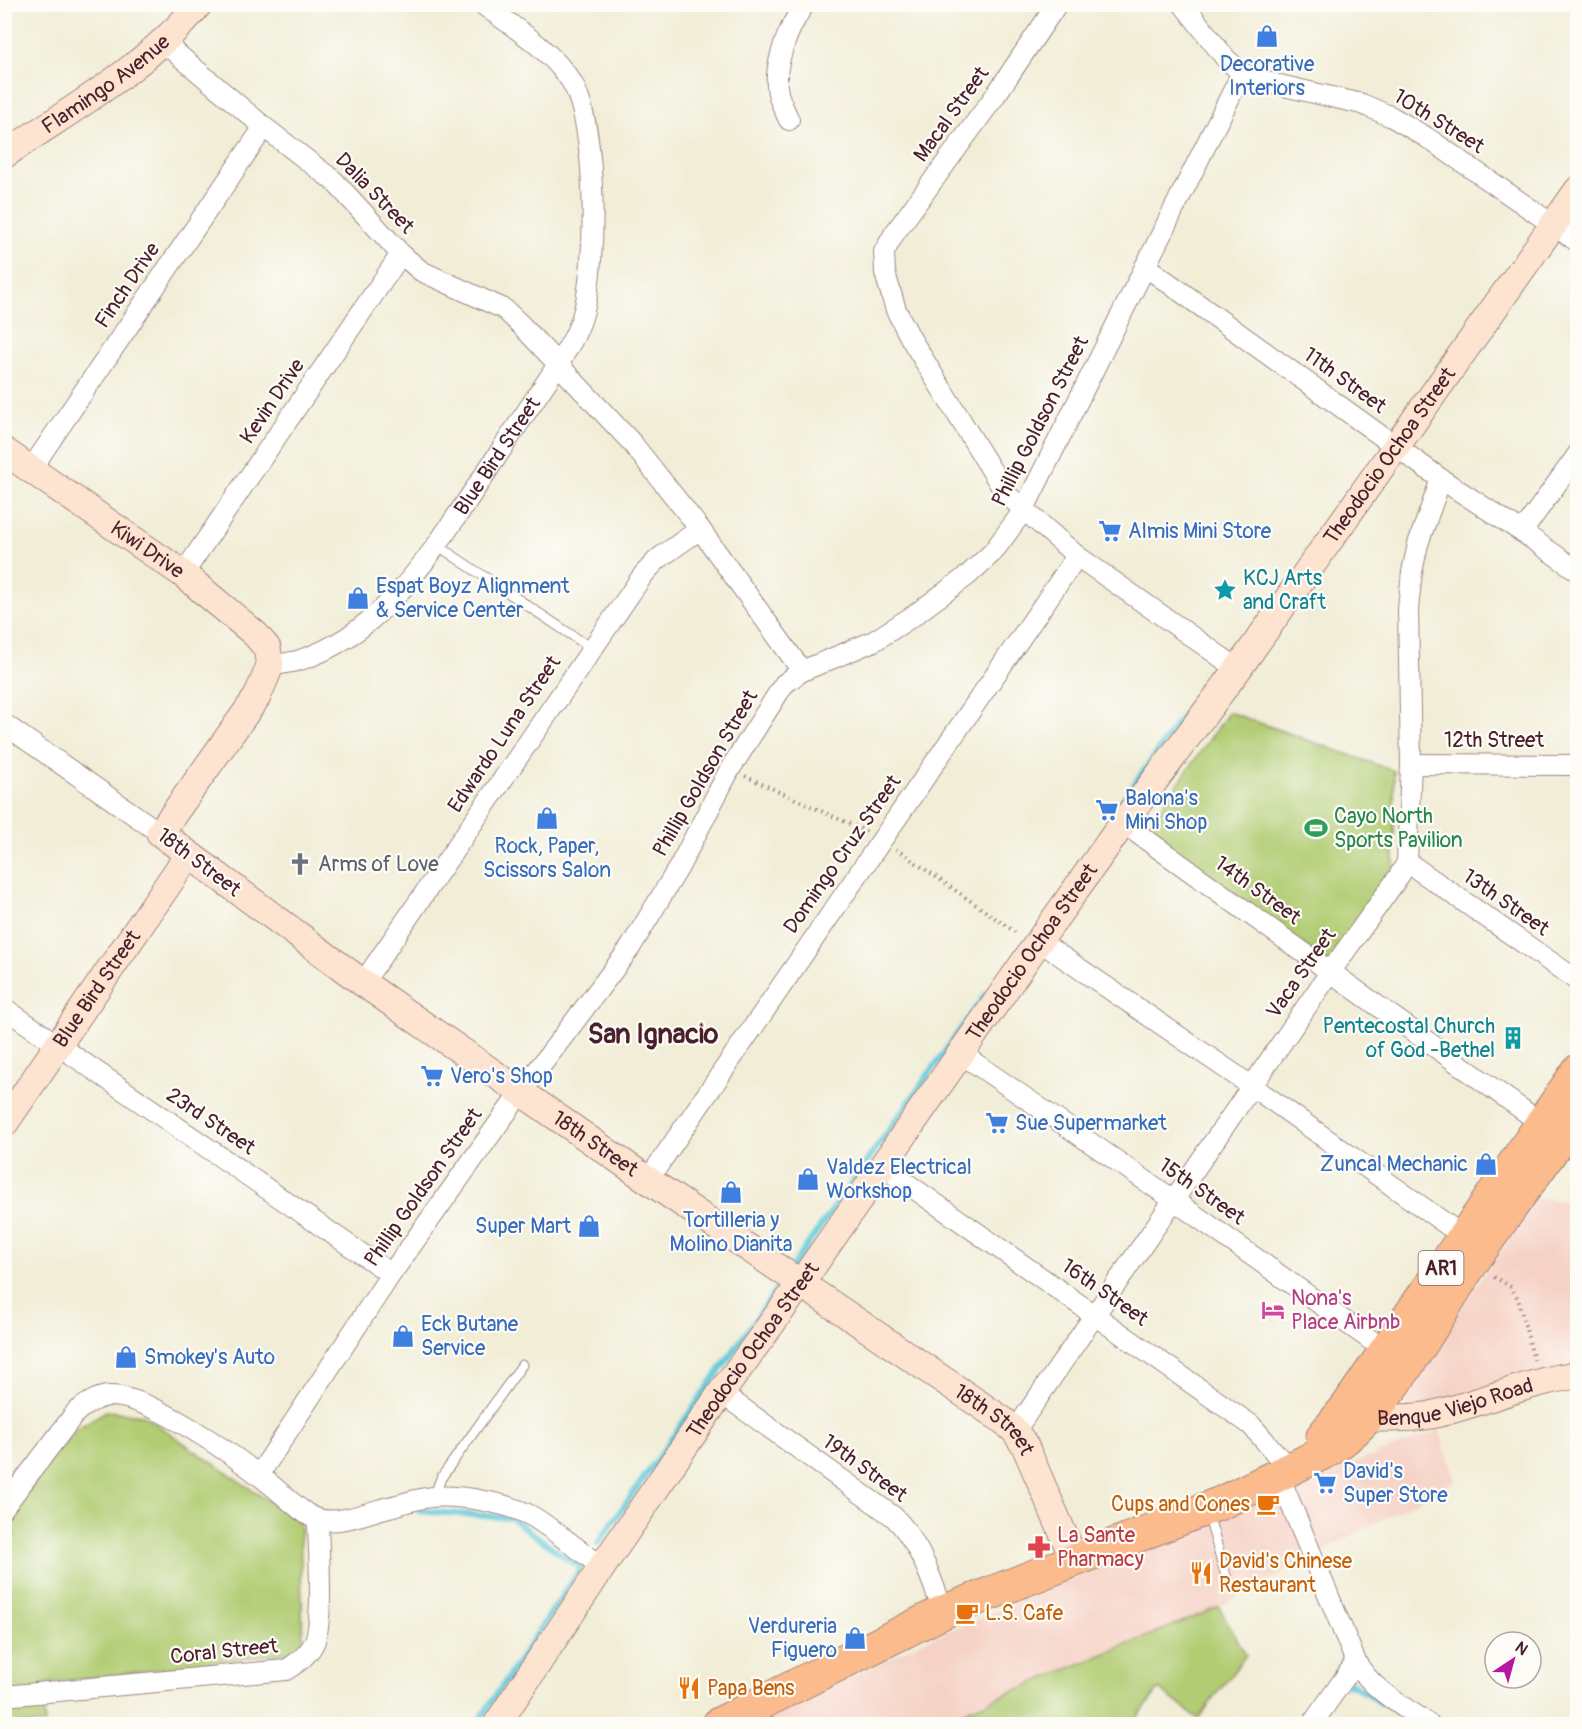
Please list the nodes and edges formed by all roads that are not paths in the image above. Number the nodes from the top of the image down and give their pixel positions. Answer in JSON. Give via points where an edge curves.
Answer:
{"nodes":[{"id":1,"x":199,"y":4,"type":"edge"},
{"id":2,"x":482,"y":4,"type":"edge"},
{"id":3,"x":805,"y":4,"type":"edge"},
{"id":4,"x":1057,"y":4,"type":"edge"},
{"id":5,"x":1183,"y":4,"type":"edge"},
{"id":6,"x":163,"y":42,"type":"junction"},
{"id":7,"x":1242,"y":73,"type":"junction"},
{"id":8,"x":789,"y":120,"type":"dead end"},
{"id":9,"x":264,"y":127,"type":"junction"},
{"id":10,"x":4,"y":155,"type":"edge"},
{"id":11,"x":1578,"y":190,"type":"edge"},
{"id":12,"x":1553,"y":225,"type":"junction"},
{"id":13,"x":1578,"y":242,"type":"edge"},
{"id":14,"x":401,"y":254,"type":"junction"},
{"id":15,"x":1145,"y":266,"type":"junction"},
{"id":16,"x":559,"y":363,"type":"junction"},
{"id":17,"x":1395,"y":445,"type":"junction"},
{"id":18,"x":4,"y":451,"type":"edge"},
{"id":19,"x":1578,"y":454,"type":"edge"},
{"id":20,"x":31,"y":470,"type":"junction"},
{"id":21,"x":1441,"y":479,"type":"junction"},
{"id":22,"x":1023,"y":511,"type":"junction"},
{"id":23,"x":700,"y":529,"type":"junction"},
{"id":24,"x":1522,"y":532,"type":"junction"},
{"id":25,"x":437,"y":545,"type":"junction"},
{"id":26,"x":1077,"y":556,"type":"junction"},
{"id":27,"x":1578,"y":571,"type":"edge"},
{"id":28,"x":183,"y":574,"type":"junction"},
{"id":29,"x":591,"y":648,"type":"junction"},
{"id":30,"x":270,"y":666,"type":"junction"},
{"id":31,"x":1238,"y":669,"type":"junction"},
{"id":32,"x":802,"y":671,"type":"junction"},
{"id":33,"x":4,"y":724,"type":"edge"},
{"id":34,"x":1411,"y":764,"type":"junction"},
{"id":35,"x":1578,"y":765,"type":"edge"},
{"id":36,"x":1123,"y":823,"type":"junction"},
{"id":37,"x":160,"y":833,"type":"junction"},
{"id":38,"x":189,"y":856,"type":"junction"},
{"id":39,"x":1407,"y":862,"type":"junction"},
{"id":40,"x":1039,"y":941,"type":"junction"},
{"id":41,"x":1331,"y":971,"type":"junction"},
{"id":42,"x":1578,"y":981,"type":"edge"},
{"id":43,"x":363,"y":983,"type":"junction"},
{"id":44,"x":4,"y":1008,"type":"edge"},
{"id":45,"x":58,"y":1046,"type":"junction"},
{"id":46,"x":960,"y":1053,"type":"junction"},
{"id":47,"x":1578,"y":1071,"type":"edge"},
{"id":48,"x":1253,"y":1087,"type":"junction"},
{"id":49,"x":521,"y":1092,"type":"junction"},
{"id":50,"x":4,"y":1124,"type":"edge"},
{"id":51,"x":1564,"y":1129,"type":"edge"},
{"id":52,"x":882,"y":1166,"type":"junction"},
{"id":53,"x":648,"y":1180,"type":"junction"},
{"id":54,"x":1175,"y":1201,"type":"junction"},
{"id":55,"x":1463,"y":1236,"type":"junction"},
{"id":56,"x":391,"y":1274,"type":"junction"},
{"id":57,"x":801,"y":1283,"type":"junction"},
{"id":58,"x":1096,"y":1314,"type":"junction"},
{"id":59,"x":1385,"y":1350,"type":"junction"},
{"id":60,"x":522,"y":1365,"type":"dead end"},
{"id":61,"x":1578,"y":1375,"type":"edge"},
{"id":62,"x":721,"y":1393,"type":"junction"},
{"id":63,"x":1367,"y":1418,"type":"junction"},
{"id":64,"x":1015,"y":1431,"type":"junction"},
{"id":65,"x":1289,"y":1469,"type":"junction"},
{"id":66,"x":258,"y":1475,"type":"junction"},
{"id":67,"x":434,"y":1497,"type":"junction"},
{"id":68,"x":4,"y":1507,"type":"edge"},
{"id":69,"x":1207,"y":1509,"type":"junction"},
{"id":70,"x":318,"y":1519,"type":"junction"},
{"id":71,"x":1075,"y":1561,"type":"junction"},
{"id":72,"x":602,"y":1567,"type":"junction"},
{"id":73,"x":1229,"y":1586,"type":"dead end"},
{"id":74,"x":943,"y":1612,"type":"junction"},
{"id":75,"x":1356,"y":1662,"type":"junction"},
{"id":76,"x":4,"y":1696,"type":"edge"},
{"id":77,"x":497,"y":1725,"type":"edge"},
{"id":78,"x":719,"y":1725,"type":"edge"},
{"id":79,"x":1312,"y":1725,"type":"edge"},
{"id":80,"x":1429,"y":1725,"type":"edge"}],
"edges":[{"from":1,"to":6,"type":"street","name":"Flamingo Avenue"},
{"from":2,"to":16,"type":"street","name":"Blue Bird Street","via":[[556,62],[572,82],[586,124],[592,220],[588,288],[583,315]]},
{"from":3,"to":8,"type":"street","via":[[791,25],[778,73],[777,92]]},
{"from":4,"to":22,"type":"street","name":"Macal Street","via":[[884,252],[885,273],[896,310],[911,339],[1006,494]]},
{"from":5,"to":7,"type":"street","name":"10th Street","via":[[1226,59]]},
{"from":6,"to":9,"type":"street","name":"Dalia Street"},
{"from":6,"to":10,"type":"street","name":"Flamingo Avenue","via":[[105,87]]},
{"from":7,"to":12,"type":"street","name":"10th Street","via":[[1362,104],[1392,117]]},
{"from":7,"to":15,"type":"street","name":"Phillip Goldson Street"},
{"from":9,"to":14,"type":"street","name":"Dalia Street","via":[[334,181]]},
{"from":9,"to":20,"type":"street","name":"Finch Drive"},
{"from":11,"to":12,"type":"street","name":"Theodocio Ochoa Street"},
{"from":12,"to":13,"type":"street","name":"10th Street"},
{"from":12,"to":17,"type":"street","name":"Theodocio Ochoa Street"},
{"from":14,"to":16,"type":"street","name":"Dalia Street","via":[[421,271],[504,309]]},
{"from":14,"to":28,"type":"street","name":"Kevin Drive"},
{"from":15,"to":17,"type":"street","name":"11th Street"},
{"from":15,"to":22,"type":"street","name":"Phillip Goldson Street"},
{"from":16,"to":23,"type":"street","name":"Dalia Street","via":[[632,443]]},
{"from":16,"to":25,"type":"street","name":"Blue Bird Street"},
{"from":17,"to":21,"type":"street","name":"11th Street"},
{"from":17,"to":31,"type":"street","name":"Theodocio Ochoa Street"},
{"from":18,"to":20,"type":"street","name":"Kiwi Drive"},
{"from":19,"to":24,"type":"street"},
{"from":20,"to":28,"type":"street","name":"Kiwi Drive"},
{"from":21,"to":24,"type":"street","name":"11th Street"},
{"from":21,"to":34,"type":"street","via":[[1418,544],[1409,600]]},
{"from":22,"to":26,"type":"street"},
{"from":22,"to":32,"type":"street","name":"Phillip Goldson Street","via":[[993,552],[913,616],[873,641]]},
{"from":23,"to":29,"type":"street","name":"Edwardo Luna Street","via":[[650,567]]},
{"from":23,"to":32,"type":"street","name":"Dalia Street"},
{"from":24,"to":27,"type":"street","name":"11th Street"},
{"from":25,"to":29,"type":"lane"},
{"from":25,"to":30,"type":"street","name":"Blue Bird Street","via":[[381,611],[359,628],[297,661]]},
{"from":26,"to":31,"type":"street"},
{"from":26,"to":53,"type":"street","name":"Domingo Cruz Street"},
{"from":28,"to":30,"type":"street","name":"Kiwi Drive","via":[[255,634],[267,648]]},
{"from":29,"to":43,"type":"street","name":"Edwardo Luna Street"},
{"from":30,"to":37,"type":"street","via":[[256,697]]},
{"from":31,"to":36,"type":"street","name":"Theodocio Ochoa Street"},
{"from":32,"to":49,"type":"street","name":"Phillip Goldson Street","via":[[784,684],[763,715],[630,948]]},
{"from":33,"to":37,"type":"street","name":"18th Street"},
{"from":34,"to":35,"type":"street","name":"12th Street"},
{"from":34,"to":39,"type":"street"},
{"from":36,"to":40,"type":"street","name":"Theodocio Ochoa Street"},
{"from":36,"to":41,"type":"street","name":"14th Street"},
{"from":37,"to":38,"type":"street","name":"18th Street"},
{"from":38,"to":43,"type":"street","name":"18th Street"},
{"from":38,"to":45,"type":"street","name":"Blue Bird Street"},
{"from":39,"to":41,"type":"street","name":"Vaca Street"},
{"from":39,"to":42,"type":"street","name":"13th Street"},
{"from":40,"to":46,"type":"street","name":"Theodocio Ochoa Street"},
{"from":40,"to":48,"type":"street"},
{"from":41,"to":48,"type":"street","name":"Vaca Street"},
{"from":41,"to":51,"type":"street","name":"14th Street"},
{"from":43,"to":49,"type":"street","name":"18th Street"},
{"from":44,"to":45,"type":"street","name":"23rd Street"},
{"from":45,"to":50,"type":"street","name":"Blue Bird Street"},
{"from":45,"to":56,"type":"street","name":"23rd Street"},
{"from":46,"to":52,"type":"street","name":"Theodocio Ochoa Street"},
{"from":46,"to":54,"type":"street","name":"15th Street"},
{"from":47,"to":51,"type":"highway","number":"AR1"},
{"from":48,"to":54,"type":"street","name":"Vaca Street"},
{"from":48,"to":55,"type":"street"},
{"from":49,"to":53,"type":"street","name":"18th Street"},
{"from":49,"to":56,"type":"street","name":"Phillip Goldson Street"},
{"from":51,"to":55,"type":"highway","number":"AR1"},
{"from":51,"to":63,"type":"highway","number":"AR1"},
{"from":52,"to":57,"type":"street","name":"Theodocio Ochoa Street"},
{"from":52,"to":58,"type":"street","name":"16th Street"},
{"from":53,"to":57,"type":"street","name":"18th Street"},
{"from":54,"to":58,"type":"street","name":"Vaca Street"},
{"from":54,"to":59,"type":"street","name":"15th Street"},
{"from":55,"to":59,"type":"highway","number":"AR1"},
{"from":56,"to":66,"type":"street","name":"Phillip Goldson Street"},
{"from":57,"to":62,"type":"street","name":"Theodocio Ochoa Street"},
{"from":57,"to":64,"type":"street","name":"18th Street"},
{"from":58,"to":64,"type":"street","name":"Vaca Street"},
{"from":58,"to":65,"type":"street","name":"16th Street","via":[[1251,1425]]},
{"from":59,"to":65,"type":"highway","number":"AR1","via":[[1347,1407]]},
{"from":60,"to":67,"type":"lane","via":[[441,1478]]},
{"from":61,"to":63,"type":"street","name":"Benque Viejo Road","via":[[1429,1415]]},
{"from":62,"to":72,"type":"street","name":"Theodocio Ochoa Street"},
{"from":62,"to":74,"type":"street","name":"19th Street","via":[[894,1517],[914,1541]]},
{"from":63,"to":65,"type":"highway","name":"Benque Viejo Road","number":"AR1","via":[[1344,1441]]},
{"from":64,"to":71,"type":"street","name":"18th Street"},
{"from":65,"to":69,"type":"highway","name":"Benque Viejo Road","number":"AR1"},
{"from":65,"to":75,"type":"street","name":"16th Street","via":[[1285,1491]]},
{"from":66,"to":68,"type":"street","via":[[175,1419],[148,1405],[108,1396],[91,1401],[76,1412]]},
{"from":66,"to":70,"type":"street"},
{"from":67,"to":70,"type":"street","via":[[338,1520]]},
{"from":67,"to":72,"type":"street","via":[[509,1506],[534,1517]]},
{"from":69,"to":71,"type":"highway","name":"Benque Viejo Road","number":"AR1"},
{"from":69,"to":73,"type":"lane"},
{"from":70,"to":76,"type":"street","name":"Coral Street","via":[[319,1622],[314,1644],[301,1661],[286,1670]]},
{"from":71,"to":74,"type":"highway","name":"Benque Viejo Road","number":"AR1"},
{"from":72,"to":77,"type":"street","name":"Theodocio Ochoa Street"},
{"from":74,"to":78,"type":"highway","name":"Benque Viejo Road","number":"AR1"},
{"from":75,"to":79,"type":"street"},
{"from":75,"to":80,"type":"street","name":"16th Street","via":[[1376,1688]]}]}
